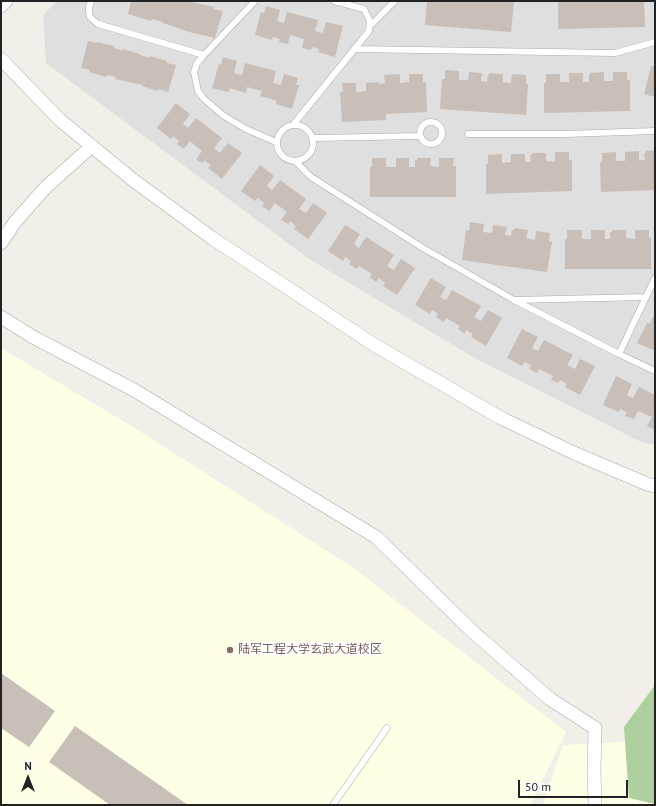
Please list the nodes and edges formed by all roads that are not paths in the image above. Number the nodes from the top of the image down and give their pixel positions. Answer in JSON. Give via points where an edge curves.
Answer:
{"nodes":[{"id":1,"x":6,"y":1,"type":"edge"},
{"id":2,"x":91,"y":1,"type":"edge"},
{"id":3,"x":254,"y":1,"type":"edge"},
{"id":4,"x":334,"y":1,"type":"edge"},
{"id":5,"x":395,"y":1,"type":"edge"},
{"id":6,"x":1,"y":6,"type":"edge"},
{"id":7,"x":370,"y":26,"type":"junction"},
{"id":8,"x":655,"y":42,"type":"edge"},
{"id":9,"x":354,"y":49,"type":"junction"},
{"id":10,"x":204,"y":55,"type":"junction"},
{"id":11,"x":1,"y":59,"type":"edge"},
{"id":12,"x":293,"y":125,"type":"junction"},
{"id":13,"x":655,"y":131,"type":"edge"},
{"id":14,"x":468,"y":134,"type":"dead end"},
{"id":15,"x":420,"y":136,"type":"dead end"},
{"id":16,"x":313,"y":138,"type":"junction"},
{"id":17,"x":276,"y":142,"type":"junction"},
{"id":18,"x":92,"y":146,"type":"junction"},
{"id":19,"x":296,"y":162,"type":"junction"},
{"id":20,"x":1,"y":243,"type":"edge"},
{"id":21,"x":655,"y":278,"type":"edge"},
{"id":22,"x":646,"y":297,"type":"junction"},
{"id":23,"x":514,"y":300,"type":"junction"},
{"id":24,"x":1,"y":317,"type":"edge"},
{"id":25,"x":619,"y":354,"type":"junction"},
{"id":26,"x":655,"y":371,"type":"edge"},
{"id":27,"x":655,"y":486,"type":"edge"},
{"id":28,"x":387,"y":728,"type":"dead end"},
{"id":29,"x":333,"y":805,"type":"edge"},
{"id":30,"x":595,"y":805,"type":"edge"}],
"edges":[{"from":1,"to":6,"type":"street"},
{"from":2,"to":10,"type":"lane","via":[[90,17],[98,24]]},
{"from":3,"to":10,"type":"lane"},
{"from":4,"to":7,"type":"lane","via":[[364,9],[369,16]]},
{"from":5,"to":7,"type":"lane"},
{"from":7,"to":9,"type":"lane"},
{"from":8,"to":9,"type":"lane","via":[[615,53]]},
{"from":9,"to":12,"type":"lane"},
{"from":10,"to":17,"type":"lane","via":[[194,72],[198,91],[204,99],[224,116]]},
{"from":11,"to":18,"type":"street","via":[[60,120]]},
{"from":12,"to":16,"type":"lane","via":[[305,128]]},
{"from":12,"to":17,"type":"lane","via":[[281,130]]},
{"from":13,"to":14,"type":"lane"},
{"from":15,"to":16,"type":"lane"},
{"from":16,"to":19,"type":"lane","via":[[312,151],[303,160]]},
{"from":17,"to":19,"type":"lane","via":[[279,154]]},
{"from":18,"to":20,"type":"street","via":[[46,187],[15,222]]},
{"from":18,"to":27,"type":"street","via":[[133,180],[212,238],[376,346],[501,418],[574,454]]},
{"from":19,"to":23,"type":"lane","via":[[311,177],[422,248]]},
{"from":21,"to":22,"type":"lane"},
{"from":22,"to":23,"type":"lane"},
{"from":22,"to":25,"type":"lane"},
{"from":23,"to":25,"type":"lane"},
{"from":24,"to":30,"type":"street","via":[[33,337],[134,390],[376,537],[485,642],[550,699],[595,728]]},
{"from":25,"to":26,"type":"lane"},
{"from":28,"to":29,"type":"lane"}]}
